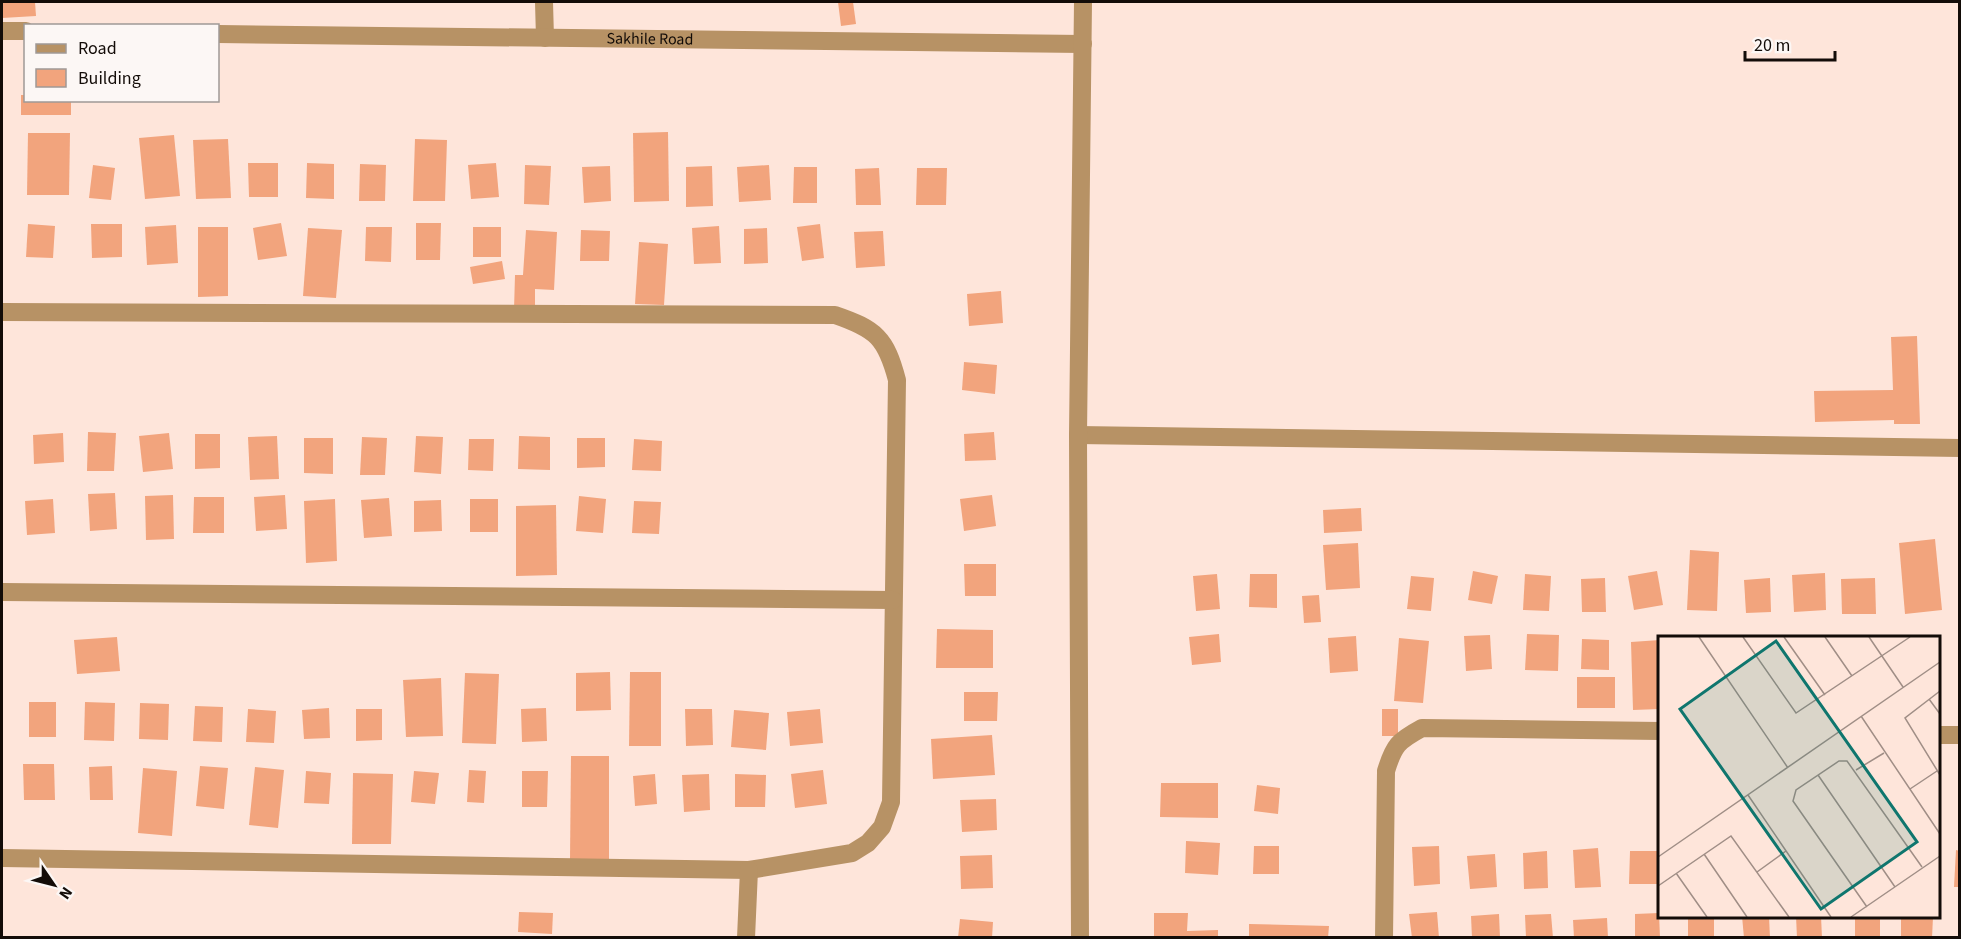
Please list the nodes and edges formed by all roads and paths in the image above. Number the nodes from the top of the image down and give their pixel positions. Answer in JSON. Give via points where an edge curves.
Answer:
{"nodes":[{"id":1,"x":544,"y":2,"type":"edge"},
{"id":2,"x":1083,"y":2,"type":"edge"},
{"id":3,"x":2,"y":31,"type":"edge"},
{"id":4,"x":24,"y":32,"type":"edge"},
{"id":5,"x":219,"y":34,"type":"edge"},
{"id":6,"x":545,"y":38,"type":"junction"},
{"id":7,"x":1083,"y":44,"type":"junction"},
{"id":8,"x":2,"y":312,"type":"edge"},
{"id":9,"x":1078,"y":435,"type":"junction"},
{"id":10,"x":1959,"y":448,"type":"edge"},
{"id":11,"x":2,"y":591,"type":"edge"},
{"id":12,"x":892,"y":600,"type":"junction"},
{"id":13,"x":1658,"y":731,"type":"edge"},
{"id":14,"x":1940,"y":735,"type":"edge"},
{"id":15,"x":1959,"y":735,"type":"edge"},
{"id":16,"x":2,"y":858,"type":"edge"},
{"id":17,"x":749,"y":870,"type":"junction"},
{"id":18,"x":746,"y":938,"type":"edge"},
{"id":19,"x":1080,"y":938,"type":"edge"},
{"id":20,"x":1384,"y":938,"type":"edge"}],
"edges":[{"from":1,"to":6,"type":"street"},
{"from":2,"to":7,"type":"street"},
{"from":3,"to":4,"type":"street"},
{"from":5,"to":6,"type":"street","name":"Sakhile Road"},
{"from":6,"to":7,"type":"street","name":"Sakhile Road"},
{"from":7,"to":9,"type":"street"},
{"from":8,"to":12,"type":"street","via":[[835,315],[862,324],[883,342],[897,380]]},
{"from":9,"to":10,"type":"street"},
{"from":9,"to":19,"type":"street"},
{"from":11,"to":12,"type":"street"},
{"from":12,"to":17,"type":"street","via":[[891,802],[882,827],[852,853]]},
{"from":13,"to":20,"type":"street","via":[[1422,728],[1401,739],[1386,771]]},
{"from":14,"to":15,"type":"street"},
{"from":16,"to":17,"type":"street"},
{"from":17,"to":18,"type":"street"}]}
